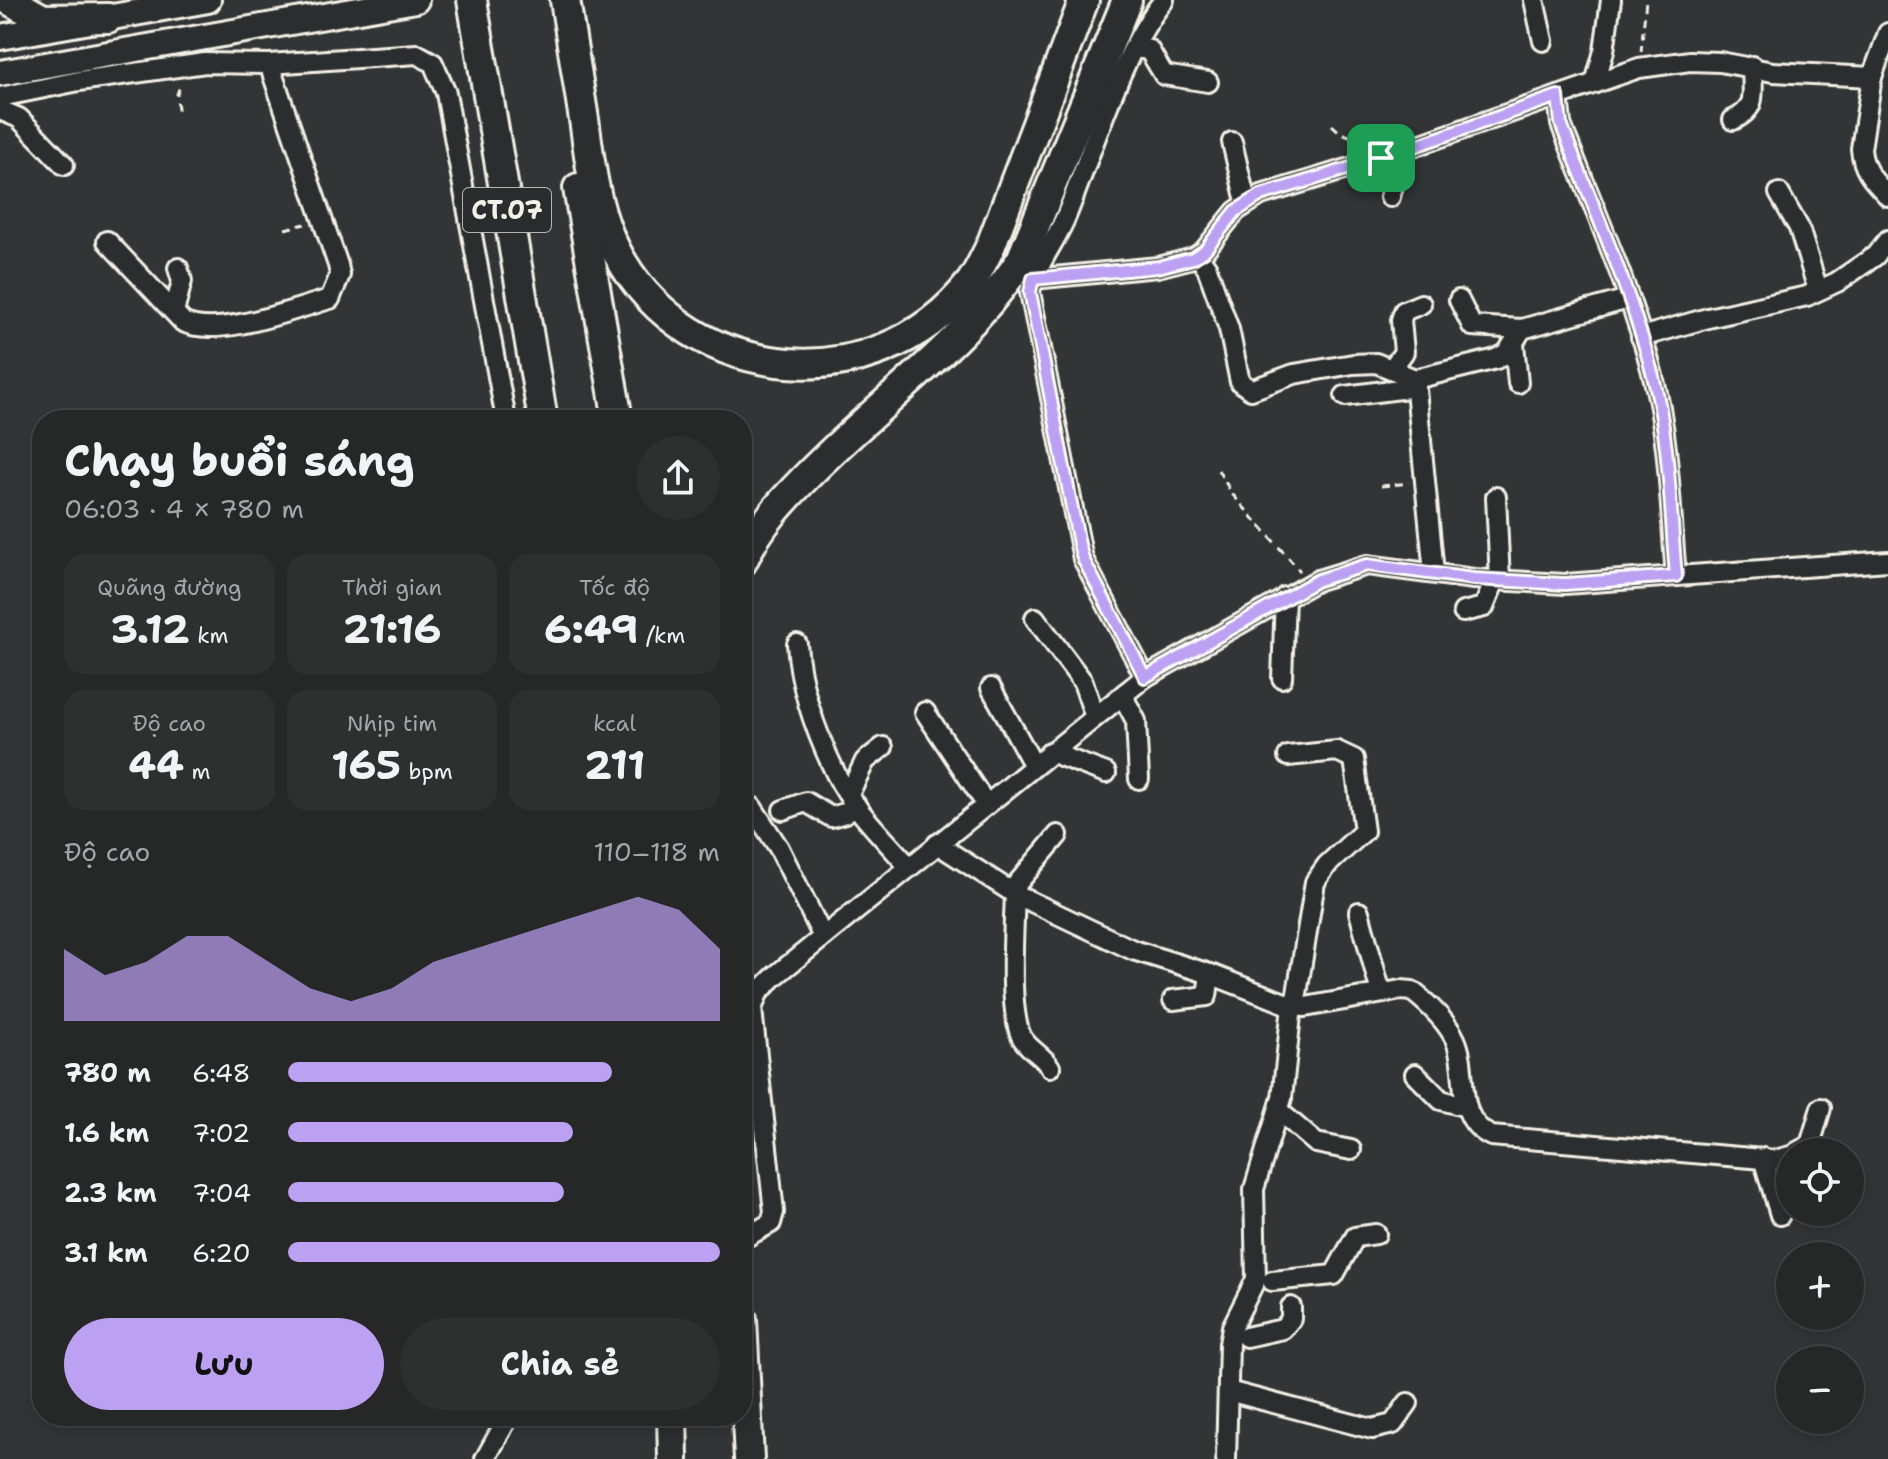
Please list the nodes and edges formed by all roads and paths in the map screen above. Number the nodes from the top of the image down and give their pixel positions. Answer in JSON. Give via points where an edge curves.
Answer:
{"nodes":[{"id":1,"x":9,"y":0,"type":"edge"},
{"id":2,"x":208,"y":0,"type":"edge"},
{"id":3,"x":416,"y":0,"type":"edge"},
{"id":4,"x":455,"y":0,"type":"edge"},
{"id":5,"x":472,"y":0,"type":"edge"},
{"id":6,"x":549,"y":0,"type":"edge"},
{"id":7,"x":565,"y":0,"type":"edge"},
{"id":8,"x":1164,"y":0,"type":"edge"},
{"id":9,"x":1534,"y":0,"type":"edge"},
{"id":10,"x":1611,"y":0,"type":"edge"},
{"id":11,"x":1646,"y":0,"type":"edge"},
{"id":12,"x":1126,"y":6,"type":"edge"},
{"id":13,"x":1077,"y":8,"type":"edge"},
{"id":14,"x":108,"y":18,"type":"junction"},
{"id":15,"x":1888,"y":33,"type":"edge"},
{"id":16,"x":0,"y":37,"type":"edge"},
{"id":17,"x":1543,"y":41,"type":"dead end"},
{"id":18,"x":1134,"y":48,"type":"junction"},
{"id":19,"x":269,"y":64,"type":"junction"},
{"id":20,"x":180,"y":66,"type":"junction"},
{"id":21,"x":1752,"y":66,"type":"junction"},
{"id":22,"x":1639,"y":68,"type":"junction"},
{"id":23,"x":0,"y":73,"type":"edge"},
{"id":24,"x":1872,"y":77,"type":"junction"},
{"id":25,"x":1208,"y":82,"type":"dead end"},
{"id":26,"x":1595,"y":83,"type":"junction"},
{"id":27,"x":1558,"y":96,"type":"junction"},
{"id":28,"x":0,"y":97,"type":"edge"},
{"id":29,"x":0,"y":110,"type":"edge"},
{"id":30,"x":178,"y":110,"type":"dead end"},
{"id":31,"x":1733,"y":120,"type":"dead end"},
{"id":32,"x":1332,"y":125,"type":"dead end"},
{"id":33,"x":1232,"y":142,"type":"dead end"},
{"id":34,"x":1385,"y":156,"type":"junction"},
{"id":35,"x":64,"y":165,"type":"dead end"},
{"id":36,"x":1779,"y":193,"type":"dead end"},
{"id":37,"x":1888,"y":196,"type":"edge"},
{"id":38,"x":1390,"y":197,"type":"dead end"},
{"id":39,"x":1246,"y":202,"type":"junction"},
{"id":40,"x":1888,"y":240,"type":"edge"},
{"id":41,"x":107,"y":241,"type":"dead end"},
{"id":42,"x":1198,"y":255,"type":"junction"},
{"id":43,"x":178,"y":268,"type":"dead end"},
{"id":44,"x":1033,"y":279,"type":"junction"},
{"id":45,"x":1818,"y":290,"type":"junction"},
{"id":46,"x":1628,"y":299,"type":"junction"},
{"id":47,"x":1459,"y":300,"type":"dead end"},
{"id":48,"x":1421,"y":304,"type":"dead end"},
{"id":49,"x":174,"y":312,"type":"junction"},
{"id":50,"x":1518,"y":336,"type":"junction"},
{"id":51,"x":1641,"y":337,"type":"junction"},
{"id":52,"x":1393,"y":367,"type":"junction"},
{"id":53,"x":1416,"y":383,"type":"junction"},
{"id":54,"x":1518,"y":383,"type":"dead end"},
{"id":55,"x":1345,"y":396,"type":"dead end"},
{"id":56,"x":504,"y":410,"type":"edge"},
{"id":57,"x":524,"y":410,"type":"edge"},
{"id":58,"x":541,"y":410,"type":"edge"},
{"id":59,"x":616,"y":410,"type":"edge"},
{"id":60,"x":1218,"y":470,"type":"dead end"},
{"id":61,"x":1425,"y":482,"type":"junction"},
{"id":62,"x":1381,"y":486,"type":"dead end"},
{"id":63,"x":1496,"y":497,"type":"dead end"},
{"id":64,"x":752,"y":544,"type":"edge"},
{"id":65,"x":1888,"y":561,"type":"edge"},
{"id":66,"x":1434,"y":573,"type":"junction"},
{"id":67,"x":1676,"y":576,"type":"junction"},
{"id":68,"x":1497,"y":580,"type":"junction"},
{"id":69,"x":1306,"y":586,"type":"junction"},
{"id":70,"x":1285,"y":597,"type":"junction"},
{"id":71,"x":1463,"y":612,"type":"dead end"},
{"id":72,"x":1035,"y":618,"type":"dead end"},
{"id":73,"x":797,"y":644,"type":"dead end"},
{"id":74,"x":1145,"y":677,"type":"junction"},
{"id":75,"x":1282,"y":678,"type":"dead end"},
{"id":76,"x":991,"y":688,"type":"dead end"},
{"id":77,"x":1125,"y":693,"type":"junction"},
{"id":78,"x":925,"y":712,"type":"dead end"},
{"id":79,"x":1095,"y":717,"type":"junction"},
{"id":80,"x":883,"y":747,"type":"dead end"},
{"id":81,"x":1050,"y":752,"type":"junction"},
{"id":82,"x":1288,"y":756,"type":"dead end"},
{"id":83,"x":1034,"y":766,"type":"junction"},
{"id":84,"x":1106,"y":773,"type":"dead end"},
{"id":85,"x":1139,"y":779,"type":"dead end"},
{"id":86,"x":853,"y":799,"type":"junction"},
{"id":87,"x":986,"y":804,"type":"junction"},
{"id":88,"x":752,"y":807,"type":"dead end"},
{"id":89,"x":783,"y":810,"type":"dead end"},
{"id":90,"x":1058,"y":835,"type":"dead end"},
{"id":91,"x":937,"y":844,"type":"junction"},
{"id":92,"x":909,"y":867,"type":"junction"},
{"id":93,"x":1013,"y":892,"type":"junction"},
{"id":94,"x":1359,"y":912,"type":"dead end"},
{"id":95,"x":823,"y":937,"type":"junction"},
{"id":96,"x":1210,"y":974,"type":"junction"},
{"id":97,"x":1381,"y":993,"type":"junction"},
{"id":98,"x":1173,"y":1000,"type":"dead end"},
{"id":99,"x":1294,"y":1006,"type":"junction"},
{"id":100,"x":1050,"y":1067,"type":"dead end"},
{"id":101,"x":1415,"y":1074,"type":"dead end"},
{"id":102,"x":1467,"y":1107,"type":"junction"},
{"id":103,"x":1821,"y":1108,"type":"dead end"},
{"id":104,"x":1279,"y":1111,"type":"junction"},
{"id":105,"x":1812,"y":1138,"type":"edge"},
{"id":106,"x":1351,"y":1150,"type":"dead end"},
{"id":107,"x":1763,"y":1158,"type":"junction"},
{"id":108,"x":1776,"y":1160,"type":"edge"},
{"id":109,"x":1776,"y":1202,"type":"edge"},
{"id":110,"x":752,"y":1234,"type":"edge"},
{"id":111,"x":1376,"y":1234,"type":"dead end"},
{"id":112,"x":1264,"y":1280,"type":"junction"},
{"id":113,"x":1291,"y":1307,"type":"dead end"},
{"id":114,"x":1239,"y":1337,"type":"junction"},
{"id":115,"x":1228,"y":1391,"type":"junction"},
{"id":116,"x":1408,"y":1403,"type":"dead end"},
{"id":117,"x":503,"y":1426,"type":"edge"},
{"id":118,"x":672,"y":1426,"type":"edge"},
{"id":119,"x":747,"y":1426,"type":"edge"},
{"id":120,"x":485,"y":1459,"type":"edge"},
{"id":121,"x":673,"y":1459,"type":"edge"},
{"id":122,"x":749,"y":1459,"type":"edge"},
{"id":123,"x":1226,"y":1459,"type":"edge"}],
"edges":[{"from":1,"to":14,"type":"highway","via":[[43,19]]},
{"from":2,"to":14,"type":"main road"},
{"from":3,"to":23,"type":"main road"},
{"from":4,"to":57,"type":"highway"},
{"from":5,"to":58,"type":"highway","number":"CT.07"},
{"from":6,"to":59,"type":"highway","number":"CT.07"},
{"from":7,"to":13,"type":"highway","via":[[598,203],[611,240],[648,295],[686,328],[718,347],[780,364],[855,360],[889,346],[943,310],[971,281],[991,245]]},
{"from":8,"to":18,"type":"street"},
{"from":9,"to":17,"type":"street"},
{"from":10,"to":26,"type":"street"},
{"from":11,"to":22,"type":"path"},
{"from":12,"to":64,"type":"highway","via":[[1021,260],[1001,292],[795,489],[765,520]]},
{"from":14,"to":16,"type":"main road"},
{"from":15,"to":24,"type":"street"},
{"from":18,"to":25,"type":"street","via":[[1149,50],[1164,75]]},
{"from":18,"to":44,"type":"street","via":[[1066,216]]},
{"from":19,"to":20,"type":"street"},
{"from":19,"to":49,"type":"street","via":[[335,254],[340,275],[336,290],[330,299],[224,327],[191,326]]},
{"from":19,"to":56,"type":"street","via":[[417,54],[433,63],[446,93]]},
{"from":20,"to":28,"type":"street"},
{"from":20,"to":30,"type":"path"},
{"from":21,"to":22,"type":"street","via":[[1690,61]]},
{"from":21,"to":24,"type":"street","via":[[1773,72]]},
{"from":21,"to":31,"type":"street","via":[[1751,106]]},
{"from":22,"to":26,"type":"street"},
{"from":24,"to":37,"type":"street","via":[[1862,161]]},
{"from":26,"to":27,"type":"street"},
{"from":27,"to":34,"type":"street"},
{"from":27,"to":46,"type":"street","via":[[1561,124]]},
{"from":29,"to":35,"type":"street","via":[[19,118]]},
{"from":32,"to":34,"type":"path"},
{"from":33,"to":39,"type":"street"},
{"from":34,"to":38,"type":"street","via":[[1394,182]]},
{"from":34,"to":39,"type":"street"},
{"from":36,"to":45,"type":"street","via":[[1799,228]]},
{"from":39,"to":42,"type":"street"},
{"from":40,"to":45,"type":"street","via":[[1875,256]]},
{"from":41,"to":49,"type":"street"},
{"from":42,"to":44,"type":"street","via":[[1158,267]]},
{"from":42,"to":52,"type":"street","via":[[1207,268],[1244,387],[1261,389],[1289,376],[1353,364]]},
{"from":43,"to":49,"type":"street","via":[[182,281]]},
{"from":44,"to":74,"type":"street","via":[[1030,292],[1083,559]]},
{"from":45,"to":51,"type":"street"},
{"from":46,"to":50,"type":"street"},
{"from":46,"to":51,"type":"street"},
{"from":47,"to":50,"type":"street","via":[[1472,326]]},
{"from":48,"to":52,"type":"street","via":[[1404,311],[1404,352]]},
{"from":50,"to":53,"type":"street","via":[[1496,359]]},
{"from":50,"to":54,"type":"street"},
{"from":51,"to":67,"type":"street","via":[[1666,452]]},
{"from":52,"to":53,"type":"street"},
{"from":53,"to":55,"type":"street"},
{"from":53,"to":61,"type":"street"},
{"from":60,"to":69,"type":"path","via":[[1233,495],[1292,559]]},
{"from":61,"to":62,"type":"path"},
{"from":61,"to":66,"type":"street"},
{"from":63,"to":68,"type":"street"},
{"from":65,"to":67,"type":"street"},
{"from":66,"to":68,"type":"street"},
{"from":66,"to":69,"type":"street","via":[[1367,565]]},
{"from":67,"to":68,"type":"street","via":[[1565,584]]},
{"from":68,"to":71,"type":"street","via":[[1484,607]]},
{"from":69,"to":70,"type":"street"},
{"from":70,"to":74,"type":"street"},
{"from":70,"to":75,"type":"street"},
{"from":72,"to":79,"type":"street","via":[[1083,682]]},
{"from":73,"to":86,"type":"street","via":[[802,682],[837,776]]},
{"from":74,"to":77,"type":"street"},
{"from":76,"to":83,"type":"street"},
{"from":77,"to":79,"type":"street"},
{"from":77,"to":85,"type":"street","via":[[1136,721]]},
{"from":78,"to":87,"type":"street"},
{"from":79,"to":81,"type":"street"},
{"from":80,"to":86,"type":"street","via":[[865,761]]},
{"from":81,"to":83,"type":"street"},
{"from":81,"to":84,"type":"street"},
{"from":82,"to":99,"type":"street","via":[[1337,751],[1354,759],[1364,831],[1315,882]]},
{"from":83,"to":87,"type":"street"},
{"from":86,"to":89,"type":"street","via":[[845,813],[831,817],[806,802]]},
{"from":86,"to":92,"type":"street"},
{"from":87,"to":91,"type":"street"},
{"from":88,"to":95,"type":"street","via":[[779,848]]},
{"from":90,"to":93,"type":"street"},
{"from":91,"to":92,"type":"street"},
{"from":91,"to":93,"type":"street"},
{"from":92,"to":95,"type":"street"},
{"from":93,"to":96,"type":"street","via":[[1133,950]]},
{"from":93,"to":100,"type":"street","via":[[1019,1029],[1028,1047]]},
{"from":94,"to":97,"type":"street"},
{"from":95,"to":110,"type":"street","via":[[754,1000],[774,1212],[771,1223]]},
{"from":96,"to":98,"type":"street","via":[[1207,996]]},
{"from":96,"to":99,"type":"street"},
{"from":97,"to":99,"type":"street"},
{"from":97,"to":102,"type":"street","via":[[1412,991],[1452,1034]]},
{"from":99,"to":104,"type":"street"},
{"from":101,"to":102,"type":"street","via":[[1441,1100]]},
{"from":102,"to":107,"type":"street","via":[[1474,1122],[1491,1136]]},
{"from":103,"to":105,"type":"street"},
{"from":104,"to":106,"type":"street","via":[[1316,1143]]},
{"from":104,"to":112,"type":"street","via":[[1254,1189]]},
{"from":107,"to":108,"type":"street"},
{"from":107,"to":109,"type":"street"},
{"from":111,"to":112,"type":"street","via":[[1355,1237],[1334,1275]]},
{"from":112,"to":114,"type":"street"},
{"from":113,"to":114,"type":"street","via":[[1291,1319],[1283,1329]]},
{"from":114,"to":115,"type":"street"},
{"from":115,"to":116,"type":"street","via":[[1372,1429],[1393,1424]]},
{"from":115,"to":123,"type":"street"},
{"from":117,"to":120,"type":"street"},
{"from":118,"to":121,"type":"highway"},
{"from":119,"to":122,"type":"highway"}]}
